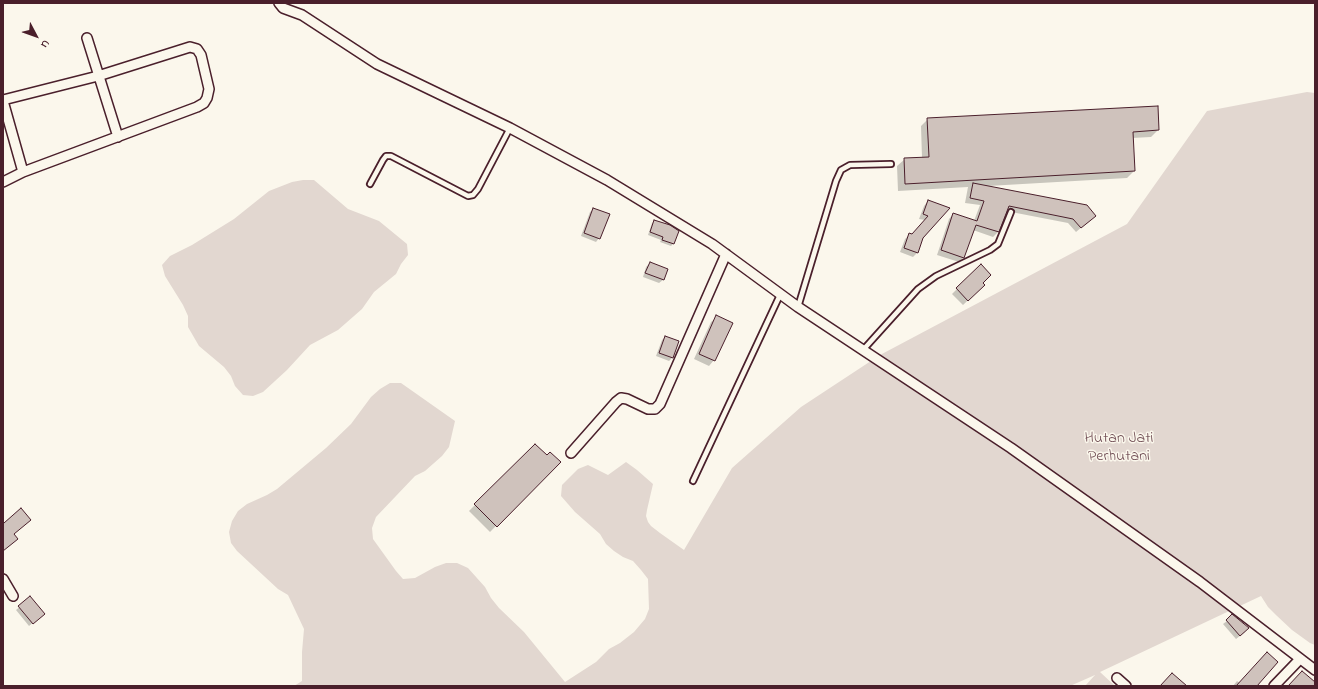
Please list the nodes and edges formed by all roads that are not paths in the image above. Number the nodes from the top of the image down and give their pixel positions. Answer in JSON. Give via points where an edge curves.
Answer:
{"nodes":[{"id":1,"x":279,"y":3,"type":"edge"},
{"id":2,"x":88,"y":38,"type":"dead end"},
{"id":3,"x":98,"y":76,"type":"junction"},
{"id":4,"x":3,"y":100,"type":"edge"},
{"id":5,"x":510,"y":128,"type":"junction"},
{"id":6,"x":118,"y":137,"type":"junction"},
{"id":7,"x":891,"y":164,"type":"dead end"},
{"id":8,"x":23,"y":172,"type":"junction"},
{"id":9,"x":3,"y":182,"type":"edge"},
{"id":10,"x":370,"y":184,"type":"dead end"},
{"id":11,"x":1011,"y":212,"type":"dead end"},
{"id":12,"x":726,"y":254,"type":"junction"},
{"id":13,"x":780,"y":295,"type":"junction"},
{"id":14,"x":798,"y":307,"type":"junction"},
{"id":15,"x":863,"y":350,"type":"junction"},
{"id":16,"x":571,"y":453,"type":"dead end"},
{"id":17,"x":693,"y":481,"type":"dead end"},
{"id":18,"x":3,"y":579,"type":"edge"},
{"id":19,"x":13,"y":596,"type":"dead end"},
{"id":20,"x":1300,"y":659,"type":"junction"},
{"id":21,"x":1315,"y":670,"type":"edge"},
{"id":22,"x":1118,"y":678,"type":"dead end"},
{"id":23,"x":1126,"y":686,"type":"edge"},
{"id":24,"x":1274,"y":686,"type":"edge"}],
"edges":[{"from":1,"to":5,"type":"street","via":[[283,8],[302,15],[377,64]]},
{"from":2,"to":3,"type":"street"},
{"from":3,"to":4,"type":"street"},
{"from":3,"to":6,"type":"street"},
{"from":3,"to":6,"type":"street","via":[[190,47],[201,55],[209,89],[204,103]]},
{"from":4,"to":8,"type":"street"},
{"from":5,"to":10,"type":"lane","via":[[473,195],[468,196],[392,156],[386,156]]},
{"from":5,"to":12,"type":"street","via":[[607,180]]},
{"from":6,"to":8,"type":"street"},
{"from":7,"to":14,"type":"lane","via":[[850,165],[841,170]]},
{"from":8,"to":9,"type":"street"},
{"from":11,"to":15,"type":"lane","via":[[998,244],[936,276],[918,290]]},
{"from":12,"to":13,"type":"street"},
{"from":12,"to":16,"type":"street","via":[[660,404],[655,409],[648,409],[627,398],[621,398]]},
{"from":13,"to":14,"type":"street"},
{"from":13,"to":17,"type":"lane"},
{"from":14,"to":15,"type":"street"},
{"from":15,"to":20,"type":"street","via":[[1011,448],[1148,544],[1244,614]]},
{"from":18,"to":19,"type":"street"},
{"from":20,"to":21,"type":"street"},
{"from":20,"to":24,"type":"street"},
{"from":22,"to":23,"type":"street"}]}
